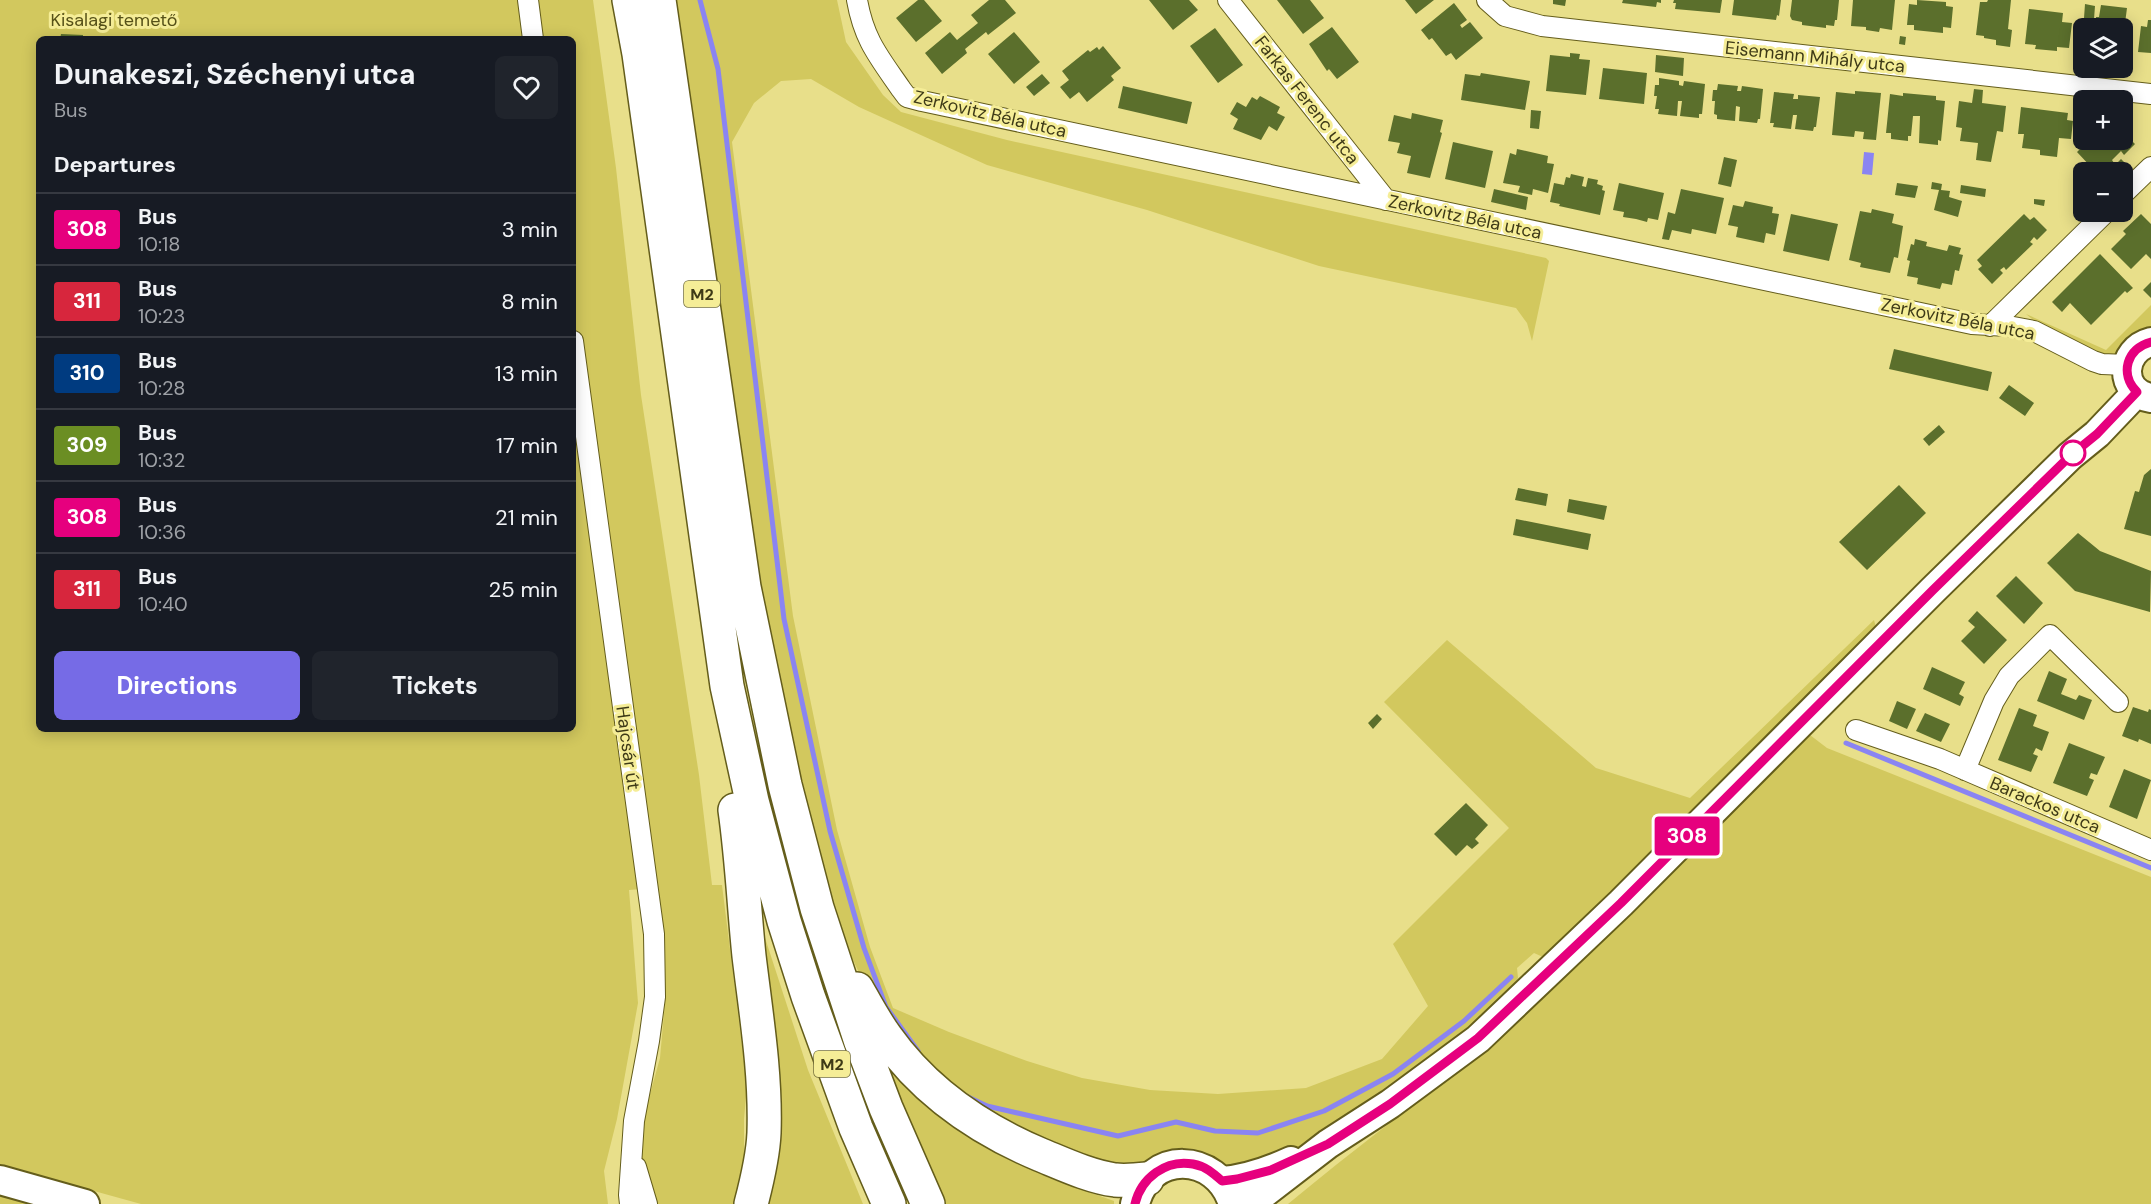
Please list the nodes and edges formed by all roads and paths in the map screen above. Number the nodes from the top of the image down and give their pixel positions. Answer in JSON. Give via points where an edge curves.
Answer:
{"nodes":[{"id":1,"x":528,"y":0,"type":"edge"},
{"id":2,"x":628,"y":0,"type":"edge"},
{"id":3,"x":659,"y":0,"type":"edge"},
{"id":4,"x":857,"y":0,"type":"edge"},
{"id":5,"x":1228,"y":0,"type":"edge"},
{"id":6,"x":1487,"y":0,"type":"edge"},
{"id":7,"x":533,"y":36,"type":"edge"},
{"id":8,"x":2151,"y":94,"type":"edge"},
{"id":9,"x":2151,"y":167,"type":"edge"},
{"id":10,"x":2133,"y":184,"type":"edge"},
{"id":11,"x":1386,"y":200,"type":"junction"},
{"id":12,"x":2096,"y":222,"type":"edge"},
{"id":13,"x":1990,"y":326,"type":"junction"},
{"id":14,"x":2151,"y":342,"type":"edge"},
{"id":15,"x":576,"y":363,"type":"edge"},
{"id":16,"x":2127,"y":365,"type":"junction"},
{"id":17,"x":2144,"y":395,"type":"edge"},
{"id":18,"x":728,"y":686,"type":"junction"},
{"id":19,"x":2118,"y":702,"type":"dead end"},
{"id":20,"x":1856,"y":730,"type":"dead end"},
{"id":21,"x":1965,"y":770,"type":"junction"},
{"id":22,"x":2151,"y":850,"type":"edge"},
{"id":23,"x":825,"y":937,"type":"junction"},
{"id":24,"x":1328,"y":1144,"type":"junction"},
{"id":25,"x":633,"y":1155,"type":"junction"},
{"id":26,"x":0,"y":1180,"type":"edge"},
{"id":27,"x":1141,"y":1192,"type":"edge"},
{"id":28,"x":1227,"y":1192,"type":"edge"},
{"id":29,"x":85,"y":1204,"type":"edge"},
{"id":30,"x":630,"y":1204,"type":"edge"},
{"id":31,"x":647,"y":1204,"type":"edge"},
{"id":32,"x":751,"y":1204,"type":"edge"},
{"id":33,"x":889,"y":1204,"type":"edge"},
{"id":34,"x":928,"y":1204,"type":"edge"},
{"id":35,"x":1250,"y":1204,"type":"edge"}],
"edges":[{"from":1,"to":7,"type":"street"},
{"from":2,"to":18,"type":"highway","number":"M2","via":[[639,54]]},
{"from":3,"to":23,"type":"highway","number":"M2","via":[[744,587],[785,785]]},
{"from":4,"to":11,"type":"street","name":"Zerkovitz Béla utca","via":[[868,40],[907,97]]},
{"from":5,"to":11,"type":"street","name":"Farkas Ferenc utca"},
{"from":6,"to":8,"type":"street","name":"Eisemann Mihály utca","via":[[1505,16],[1542,26]]},
{"from":9,"to":10,"type":"street"},
{"from":11,"to":13,"type":"street","name":"Zerkovitz Béla utca"},
{"from":12,"to":13,"type":"street"},
{"from":13,"to":16,"type":"street","name":"Zerkovitz Béla utca","via":[[2034,331],[2093,361]]},
{"from":14,"to":16,"type":"street","via":[[2134,350]]},
{"from":15,"to":25,"type":"street","name":"Hajcsár út","via":[[654,934],[654,997],[634,1121]]},
{"from":16,"to":17,"type":"street","via":[[2127,377]]},
{"from":17,"to":24,"type":"street","via":[[2070,456],[1478,1038],[1390,1104]]},
{"from":18,"to":32,"type":"highway","via":[[732,787],[763,1089],[764,1134]]},
{"from":18,"to":33,"type":"highway","number":"M2","via":[[752,801],[784,921],[829,1056]]},
{"from":19,"to":21,"type":"street","via":[[2050,635],[2009,676]]},
{"from":20,"to":21,"type":"street","name":"Barackos utca"},
{"from":21,"to":22,"type":"street","name":"Barackos utca"},
{"from":23,"to":27,"type":"highway","via":[[885,1036],[909,1066],[951,1105],[1020,1146]]},
{"from":23,"to":34,"type":"highway","number":"M2","via":[[886,1108]]},
{"from":24,"to":28,"type":"street","via":[[1271,1170],[1237,1179]]},
{"from":24,"to":35,"type":"street"},
{"from":25,"to":30,"type":"street","name":"Hajcsár út"},
{"from":25,"to":31,"type":"street","name":"Hajcsár út"},
{"from":26,"to":29,"type":"street"},
{"from":27,"to":28,"type":"street","via":[[1161,1169],[1193,1164],[1209,1170]]}]}
